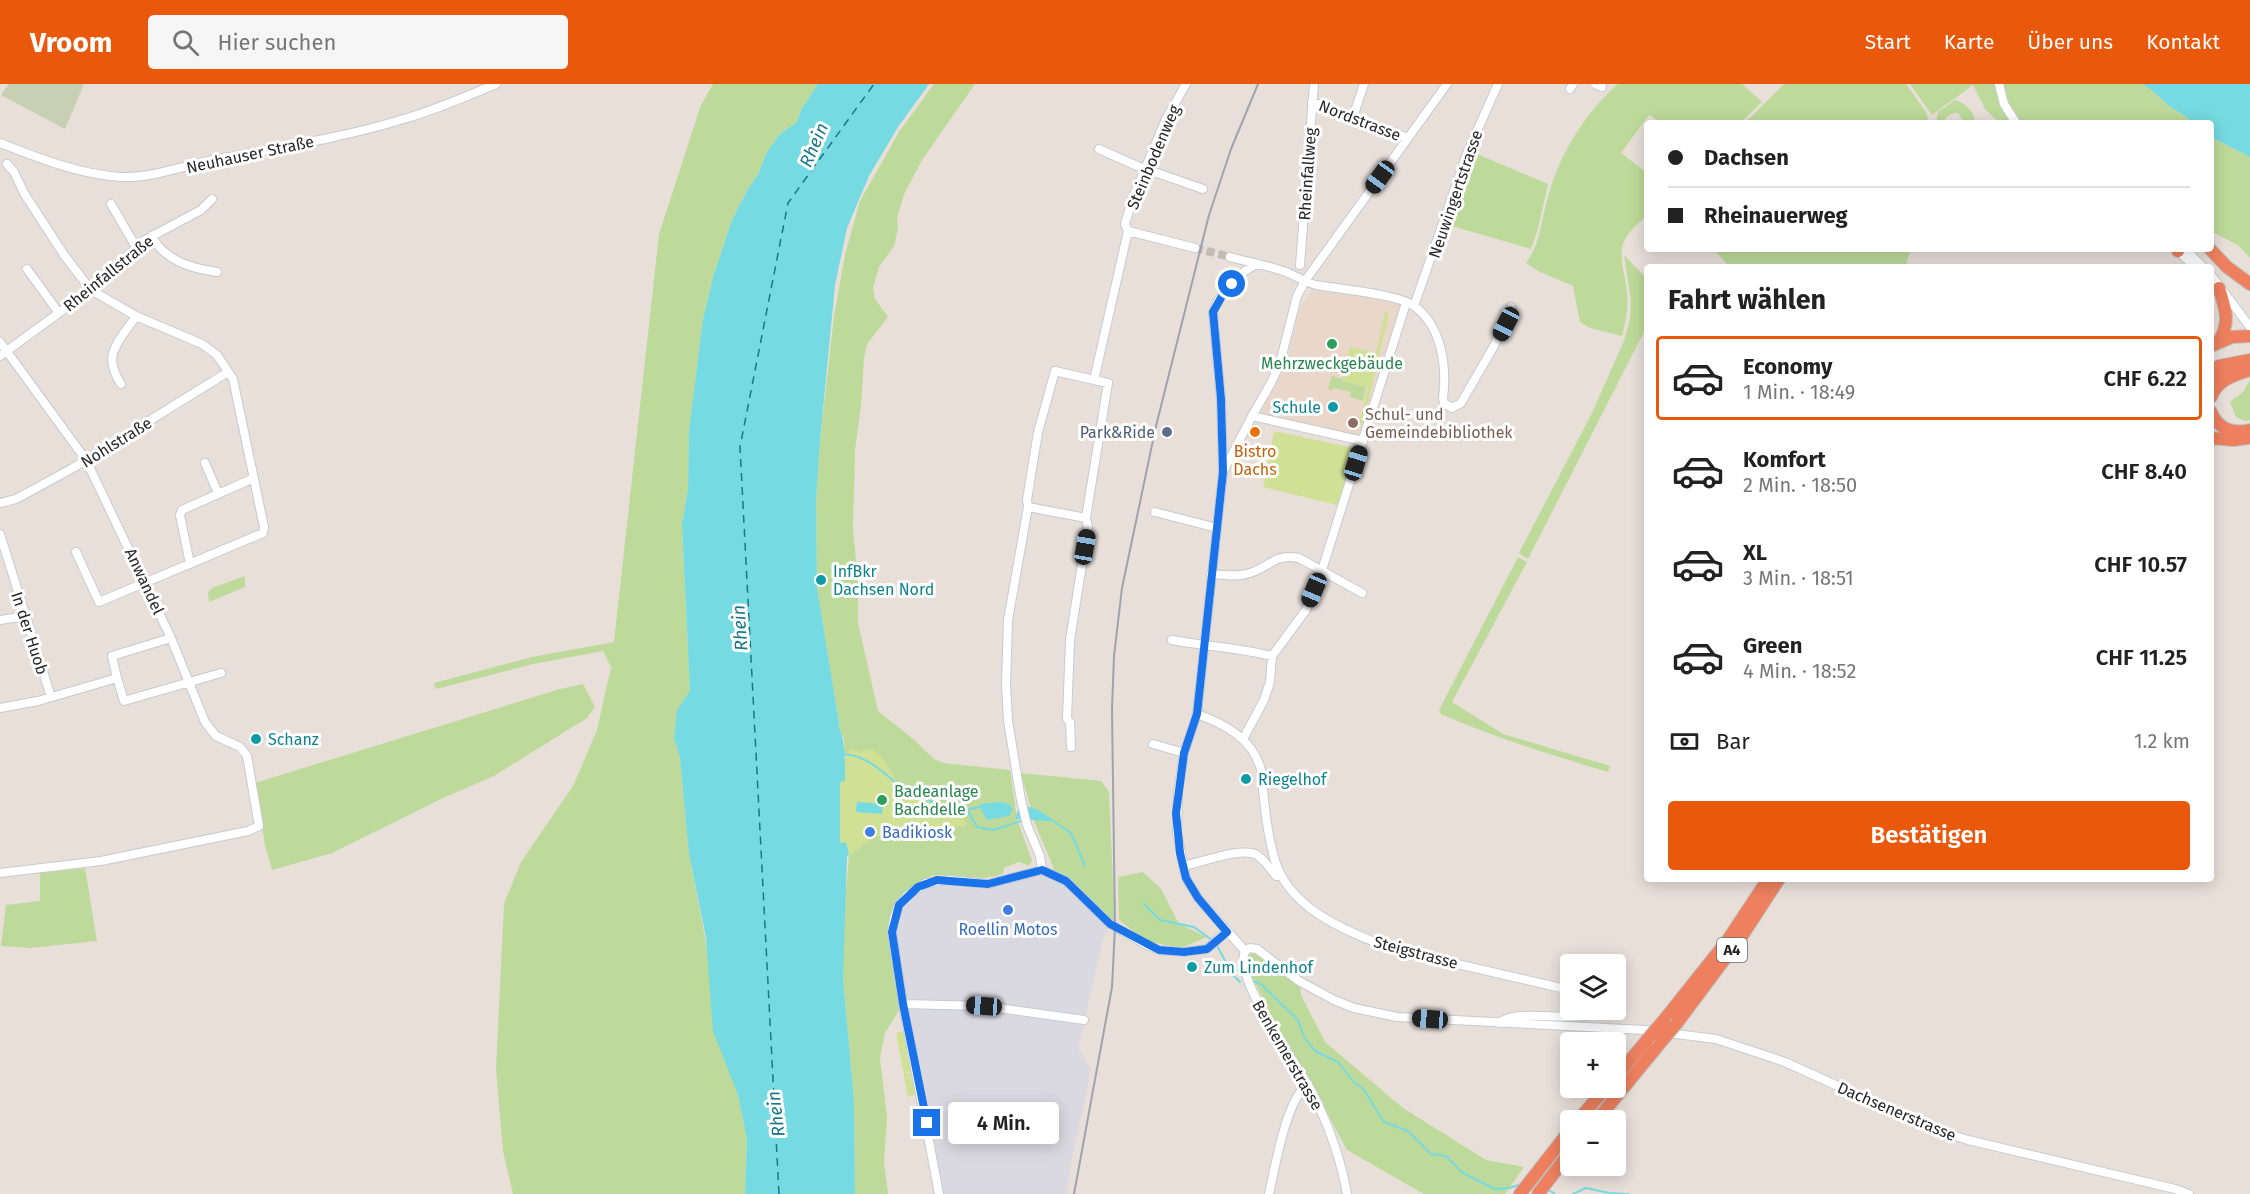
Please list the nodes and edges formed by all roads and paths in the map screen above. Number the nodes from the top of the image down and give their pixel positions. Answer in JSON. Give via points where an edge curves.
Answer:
{"nodes":[{"id":1,"x":496,"y":84,"type":"edge"},
{"id":2,"x":1186,"y":84,"type":"edge"},
{"id":3,"x":1314,"y":84,"type":"edge"},
{"id":4,"x":1364,"y":84,"type":"edge"},
{"id":5,"x":1447,"y":84,"type":"edge"},
{"id":6,"x":1498,"y":84,"type":"edge"},
{"id":7,"x":2000,"y":84,"type":"edge"},
{"id":8,"x":1312,"y":102,"type":"junction"},
{"id":9,"x":1353,"y":117,"type":"junction"},
{"id":10,"x":2014,"y":120,"type":"edge"},
{"id":11,"x":1408,"y":138,"type":"junction"},
{"id":12,"x":0,"y":143,"type":"edge"},
{"id":13,"x":1099,"y":148,"type":"dead end"},
{"id":14,"x":7,"y":164,"type":"dead end"},
{"id":15,"x":1145,"y":169,"type":"junction"},
{"id":16,"x":1203,"y":189,"type":"dead end"},
{"id":17,"x":212,"y":199,"type":"dead end"},
{"id":18,"x":111,"y":204,"type":"dead end"},
{"id":19,"x":1128,"y":231,"type":"junction"},
{"id":20,"x":151,"y":236,"type":"junction"},
{"id":21,"x":136,"y":247,"type":"junction"},
{"id":22,"x":1195,"y":248,"type":"tunnel mouth"},
{"id":23,"x":2182,"y":252,"type":"edge"},
{"id":24,"x":2183,"y":252,"type":"edge"},
{"id":25,"x":2213,"y":252,"type":"edge"},
{"id":26,"x":1230,"y":256,"type":"tunnel mouth"},
{"id":27,"x":1257,"y":264,"type":"junction"},
{"id":28,"x":2192,"y":264,"type":"edge"},
{"id":29,"x":2199,"y":264,"type":"edge"},
{"id":30,"x":1300,"y":265,"type":"junction"},
{"id":31,"x":27,"y":269,"type":"dead end"},
{"id":32,"x":1312,"y":270,"type":"junction"},
{"id":33,"x":217,"y":272,"type":"dead end"},
{"id":34,"x":1295,"y":276,"type":"junction"},
{"id":35,"x":1305,"y":281,"type":"junction"},
{"id":36,"x":2246,"y":281,"type":"edge"},
{"id":37,"x":2215,"y":285,"type":"edge"},
{"id":38,"x":91,"y":290,"type":"junction"},
{"id":39,"x":1410,"y":304,"type":"junction"},
{"id":40,"x":1511,"y":307,"type":"dead end"},
{"id":41,"x":59,"y":313,"type":"junction"},
{"id":42,"x":136,"y":316,"type":"junction"},
{"id":43,"x":2250,"y":327,"type":"edge"},
{"id":44,"x":2250,"y":336,"type":"edge"},
{"id":45,"x":0,"y":342,"type":"edge"},
{"id":46,"x":2215,"y":344,"type":"edge"},
{"id":47,"x":4,"y":353,"type":"edge"},
{"id":48,"x":2250,"y":360,"type":"edge"},
{"id":49,"x":2214,"y":367,"type":"edge"},
{"id":50,"x":2250,"y":369,"type":"edge"},
{"id":51,"x":228,"y":372,"type":"junction"},
{"id":52,"x":2214,"y":375,"type":"edge"},
{"id":53,"x":1094,"y":380,"type":"junction"},
{"id":54,"x":121,"y":384,"type":"dead end"},
{"id":55,"x":2214,"y":392,"type":"edge"},
{"id":56,"x":1252,"y":416,"type":"junction"},
{"id":57,"x":2214,"y":418,"type":"edge"},
{"id":58,"x":2250,"y":430,"type":"edge"},
{"id":59,"x":2250,"y":437,"type":"edge"},
{"id":60,"x":2214,"y":438,"type":"edge"},
{"id":61,"x":1363,"y":441,"type":"junction"},
{"id":62,"x":86,"y":460,"type":"junction"},
{"id":63,"x":205,"y":463,"type":"dead end"},
{"id":64,"x":1223,"y":472,"type":"junction"},
{"id":65,"x":254,"y":478,"type":"junction"},
{"id":66,"x":218,"y":493,"type":"junction"},
{"id":67,"x":0,"y":503,"type":"edge"},
{"id":68,"x":1028,"y":507,"type":"junction"},
{"id":69,"x":1155,"y":512,"type":"dead end"},
{"id":70,"x":1086,"y":519,"type":"junction"},
{"id":71,"x":1217,"y":528,"type":"junction"},
{"id":72,"x":0,"y":534,"type":"edge"},
{"id":73,"x":76,"y":552,"type":"dead end"},
{"id":74,"x":190,"y":564,"type":"junction"},
{"id":75,"x":1322,"y":570,"type":"junction"},
{"id":76,"x":1211,"y":574,"type":"junction"},
{"id":77,"x":146,"y":582,"type":"junction"},
{"id":78,"x":1362,"y":593,"type":"dead end"},
{"id":79,"x":26,"y":616,"type":"junction"},
{"id":80,"x":0,"y":620,"type":"edge"},
{"id":81,"x":171,"y":638,"type":"junction"},
{"id":82,"x":1172,"y":640,"type":"dead end"},
{"id":83,"x":1203,"y":646,"type":"junction"},
{"id":84,"x":1272,"y":656,"type":"junction"},
{"id":85,"x":221,"y":673,"type":"dead end"},
{"id":86,"x":117,"y":678,"type":"junction"},
{"id":87,"x":188,"y":682,"type":"junction"},
{"id":88,"x":51,"y":697,"type":"junction"},
{"id":89,"x":0,"y":708,"type":"edge"},
{"id":90,"x":1197,"y":714,"type":"junction"},
{"id":91,"x":1243,"y":739,"type":"junction"},
{"id":92,"x":1153,"y":744,"type":"dead end"},
{"id":93,"x":1071,"y":747,"type":"dead end"},
{"id":94,"x":1184,"y":753,"type":"junction"},
{"id":95,"x":1183,"y":866,"type":"junction"},
{"id":96,"x":1042,"y":870,"type":"junction"},
{"id":97,"x":0,"y":873,"type":"edge"},
{"id":98,"x":1281,"y":875,"type":"junction"},
{"id":99,"x":1766,"y":882,"type":"edge"},
{"id":100,"x":1777,"y":882,"type":"edge"},
{"id":101,"x":1227,"y":932,"type":"junction"},
{"id":102,"x":1245,"y":951,"type":"junction"},
{"id":103,"x":1560,"y":988,"type":"edge"},
{"id":104,"x":903,"y":1004,"type":"junction"},
{"id":105,"x":1560,"y":1016,"type":"edge"},
{"id":106,"x":1084,"y":1020,"type":"dead end"},
{"id":107,"x":1498,"y":1023,"type":"junction"},
{"id":108,"x":1678,"y":1028,"type":"junction"},
{"id":109,"x":1626,"y":1065,"type":"edge"},
{"id":110,"x":1308,"y":1084,"type":"junction"},
{"id":111,"x":1597,"y":1098,"type":"edge"},
{"id":112,"x":1587,"y":1110,"type":"edge"},
{"id":113,"x":1605,"y":1110,"type":"edge"},
{"id":114,"x":1560,"y":1143,"type":"edge"},
{"id":115,"x":1560,"y":1165,"type":"edge"},
{"id":116,"x":939,"y":1194,"type":"edge"},
{"id":117,"x":1269,"y":1194,"type":"edge"},
{"id":118,"x":1347,"y":1194,"type":"edge"},
{"id":119,"x":1520,"y":1194,"type":"edge"},
{"id":120,"x":1538,"y":1194,"type":"edge"},
{"id":121,"x":2189,"y":1194,"type":"edge"}],
"edges":[{"from":1,"to":12,"type":"street","name":"Neuhauser Straße","via":[[410,118],[146,176],[93,173]]},
{"from":2,"to":15,"type":"street","name":"Steinbodenweg"},
{"from":3,"to":8,"type":"street","name":"Rheinfallweg"},
{"from":4,"to":9,"type":"street"},
{"from":5,"to":11,"type":"street"},
{"from":6,"to":39,"type":"street","name":"Neuwingertstrasse"},
{"from":7,"to":10,"type":"street","via":[[2004,104]]},
{"from":8,"to":9,"type":"street","name":"Nordstrasse"},
{"from":8,"to":30,"type":"street","name":"Rheinfallweg"},
{"from":9,"to":11,"type":"street","name":"Nordstrasse"},
{"from":11,"to":32,"type":"street"},
{"from":13,"to":15,"type":"street"},
{"from":14,"to":38,"type":"street","via":[[64,255]]},
{"from":15,"to":16,"type":"street"},
{"from":15,"to":19,"type":"street","name":"Steinbodenweg","via":[[1125,224]]},
{"from":17,"to":20,"type":"street","name":"Rheinfallstraße","via":[[201,210]]},
{"from":18,"to":21,"type":"street"},
{"from":19,"to":22,"type":"street"},
{"from":19,"to":53,"type":"street","name":"Steinbodenweg"},
{"from":20,"to":21,"type":"street","name":"Rheinfallstraße"},
{"from":20,"to":33,"type":"street","via":[[157,247],[180,263]]},
{"from":21,"to":38,"type":"street","name":"Rheinfallstraße"},
{"from":23,"to":28,"type":"street"},
{"from":24,"to":29,"type":"street"},
{"from":25,"to":36,"type":"highway"},
{"from":26,"to":27,"type":"street"},
{"from":27,"to":34,"type":"street"},
{"from":27,"to":64,"type":"street","via":[[1232,284],[1213,312]]},
{"from":30,"to":32,"type":"street"},
{"from":30,"to":34,"type":"street","name":"Rheinfallweg"},
{"from":31,"to":41,"type":"street"},
{"from":32,"to":35,"type":"street"},
{"from":34,"to":35,"type":"street"},
{"from":35,"to":39,"type":"street"},
{"from":35,"to":56,"type":"street","via":[[1280,363]]},
{"from":37,"to":43,"type":"street"},
{"from":37,"to":46,"type":"highway","via":[[2228,318],[2225,331]]},
{"from":38,"to":41,"type":"street","name":"Rheinfallstraße"},
{"from":38,"to":42,"type":"street"},
{"from":39,"to":40,"type":"street","via":[[1438,339],[1445,366],[1444,403],[1452,408],[1461,404]]},
{"from":39,"to":61,"type":"street","name":"Neuwingertstrasse"},
{"from":41,"to":47,"type":"street","name":"Rheinfallstraße"},
{"from":42,"to":51,"type":"street","via":[[202,344],[217,355]]},
{"from":42,"to":54,"type":"street","via":[[113,351],[113,372]]},
{"from":44,"to":46,"type":"highway","via":[[2235,336]]},
{"from":45,"to":47,"type":"street","name":"Anwandel"},
{"from":47,"to":62,"type":"street","name":"Anwandel"},
{"from":48,"to":49,"type":"highway"},
{"from":50,"to":52,"type":"highway"},
{"from":50,"to":55,"type":"highway","via":[[2233,376]]},
{"from":51,"to":62,"type":"street","name":"Nohlstraße"},
{"from":51,"to":65,"type":"street","via":[[233,378]]},
{"from":53,"to":68,"type":"street","via":[[1055,371],[1038,432]]},
{"from":53,"to":70,"type":"street","via":[[1107,383]]},
{"from":56,"to":61,"type":"street"},
{"from":56,"to":64,"type":"street"},
{"from":57,"to":58,"type":"highway","via":[[2226,429]]},
{"from":59,"to":60,"type":"highway"},
{"from":61,"to":75,"type":"street","name":"Neuwingertstrasse"},
{"from":62,"to":67,"type":"street","name":"Nohlstraße","via":[[16,499]]},
{"from":62,"to":77,"type":"street","name":"Anwandel"},
{"from":63,"to":66,"type":"street"},
{"from":64,"to":71,"type":"street"},
{"from":65,"to":66,"type":"street"},
{"from":65,"to":74,"type":"street","via":[[263,533]]},
{"from":66,"to":74,"type":"street","via":[[190,504],[180,515]]},
{"from":68,"to":70,"type":"street"},
{"from":68,"to":96,"type":"street","via":[[1006,643],[1008,721],[1028,825]]},
{"from":69,"to":71,"type":"street"},
{"from":70,"to":93,"type":"street","via":[[1088,527],[1070,640],[1067,719]]},
{"from":71,"to":76,"type":"street"},
{"from":72,"to":79,"type":"street","name":"In der Huob"},
{"from":73,"to":77,"type":"street","via":[[99,602]]},
{"from":74,"to":77,"type":"street"},
{"from":75,"to":76,"type":"street","via":[[1286,556],[1247,574]]},
{"from":75,"to":78,"type":"street"},
{"from":75,"to":84,"type":"street","name":"Neuwingertstrasse","via":[[1306,610]]},
{"from":76,"to":83,"type":"street"},
{"from":77,"to":81,"type":"street","name":"Anwandel"},
{"from":79,"to":80,"type":"street"},
{"from":79,"to":88,"type":"street","name":"In der Huob"},
{"from":81,"to":86,"type":"street","via":[[112,656]]},
{"from":81,"to":87,"type":"street","name":"Anwandel"},
{"from":82,"to":83,"type":"street"},
{"from":83,"to":84,"type":"street"},
{"from":83,"to":90,"type":"street"},
{"from":84,"to":91,"type":"street","via":[[1264,700]]},
{"from":85,"to":87,"type":"street"},
{"from":86,"to":87,"type":"street","via":[[124,701]]},
{"from":86,"to":88,"type":"street"},
{"from":87,"to":97,"type":"street","name":"Anwandel","via":[[211,731],[240,747],[247,756],[260,826],[101,861]]},
{"from":88,"to":89,"type":"street"},
{"from":90,"to":91,"type":"street"},
{"from":90,"to":94,"type":"street"},
{"from":91,"to":98,"type":"street","via":[[1259,763],[1274,857]]},
{"from":92,"to":94,"type":"street"},
{"from":94,"to":95,"type":"street","via":[[1176,813]]},
{"from":95,"to":98,"type":"street","via":[[1251,853],[1276,876]]},
{"from":95,"to":101,"type":"street","via":[[1193,891]]},
{"from":96,"to":101,"type":"street","via":[[1066,881],[1110,924],[1147,945],[1171,952],[1210,948]]},
{"from":96,"to":104,"type":"street","via":[[988,884],[937,880],[908,895],[899,905],[892,932]]},
{"from":98,"to":103,"type":"street","name":"Steigstrasse","via":[[1313,911],[1392,949]]},
{"from":99,"to":109,"type":"highway","number":"A4","bridge":true,"via":[[1727,941]]},
{"from":100,"to":108,"type":"highway","number":"A4"},
{"from":101,"to":102,"type":"street"},
{"from":102,"to":107,"type":"street","name":"Dachsenerstrasse","via":[[1257,948],[1299,981],[1354,1008],[1398,1017]]},
{"from":102,"to":110,"type":"street","name":"Benkemerstrasse","via":[[1244,968],[1252,992]]},
{"from":104,"to":106,"type":"street","via":[[984,1006]]},
{"from":104,"to":116,"type":"street"},
{"from":105,"to":107,"type":"street","via":[[1509,1016]]},
{"from":107,"to":108,"type":"street","name":"Dachsenerstrasse"},
{"from":108,"to":113,"type":"highway","number":"A4","bridge":true,"via":[[1661,1042]]},
{"from":108,"to":121,"type":"street","name":"Dachsenerstrasse","via":[[1776,1059],[1930,1128]]},
{"from":110,"to":117,"type":"street","via":[[1294,1101]]},
{"from":110,"to":118,"type":"street","name":"Benkemerstrasse","via":[[1334,1142]]},
{"from":111,"to":112,"type":"highway"},
{"from":114,"to":119,"type":"highway"},
{"from":115,"to":120,"type":"highway"}]}
